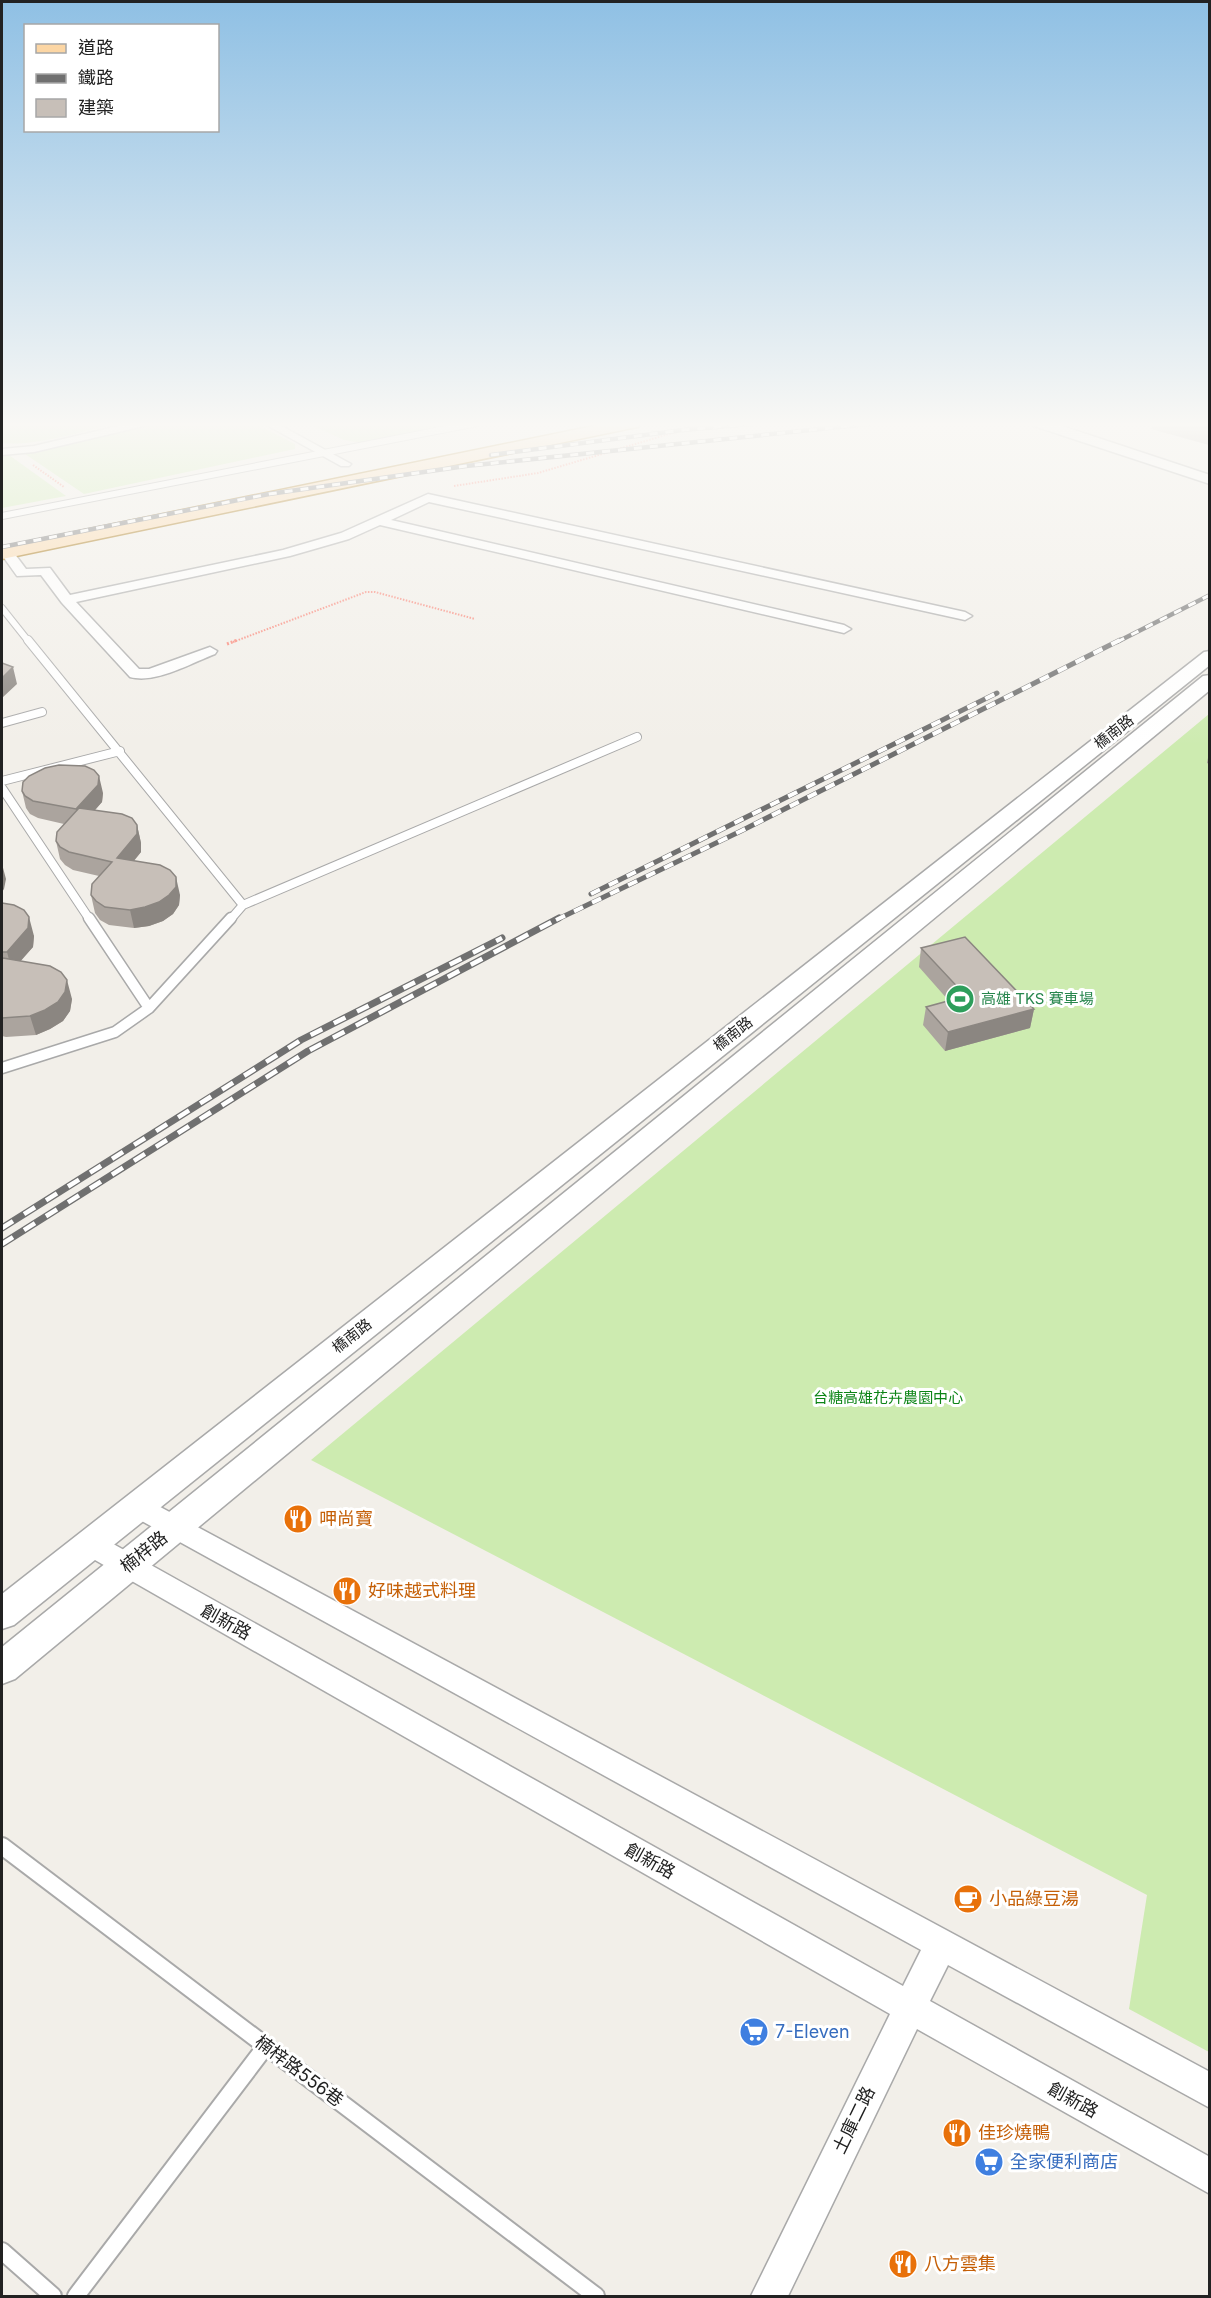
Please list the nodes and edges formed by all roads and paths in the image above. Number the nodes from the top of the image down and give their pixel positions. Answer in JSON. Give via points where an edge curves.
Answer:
{"nodes":[{"id":1,"x":110,"y":530,"type":"edge"},
{"id":2,"x":358,"y":530,"type":"edge"},
{"id":3,"x":420,"y":530,"type":"edge"},
{"id":4,"x":575,"y":530,"type":"edge"},
{"id":5,"x":4,"y":552,"type":"edge"},
{"id":6,"x":67,"y":600,"type":"junction"},
{"id":7,"x":2,"y":608,"type":"edge"},
{"id":8,"x":965,"y":616,"type":"dead end"},
{"id":9,"x":475,"y":619,"type":"dead end"},
{"id":10,"x":844,"y":629,"type":"dead end"},
{"id":11,"x":210,"y":651,"type":"joint"},
{"id":12,"x":1209,"y":656,"type":"edge"},
{"id":13,"x":1209,"y":680,"type":"edge"},
{"id":14,"x":42,"y":712,"type":"dead end"},
{"id":15,"x":2,"y":723,"type":"edge"},
{"id":16,"x":638,"y":737,"type":"dead end"},
{"id":17,"x":120,"y":751,"type":"junction"},
{"id":18,"x":2,"y":781,"type":"edge"},
{"id":19,"x":2,"y":788,"type":"edge"},
{"id":20,"x":243,"y":905,"type":"junction"},
{"id":21,"x":149,"y":1008,"type":"junction"},
{"id":22,"x":2,"y":1068,"type":"edge"},
{"id":23,"x":286,"y":1435,"type":"joint"},
{"id":24,"x":138,"y":1506,"type":"junction"},
{"id":25,"x":175,"y":1526,"type":"junction"},
{"id":26,"x":90,"y":1544,"type":"junction"},
{"id":27,"x":127,"y":1566,"type":"junction"},
{"id":28,"x":2,"y":1614,"type":"edge"},
{"id":29,"x":2,"y":1668,"type":"edge"},
{"id":30,"x":2,"y":1846,"type":"edge"},
{"id":31,"x":940,"y":1944,"type":"junction"},
{"id":32,"x":909,"y":2007,"type":"junction"},
{"id":33,"x":266,"y":2046,"type":"junction"},
{"id":34,"x":1209,"y":2091,"type":"edge"},
{"id":35,"x":1209,"y":2177,"type":"edge"},
{"id":36,"x":2,"y":2251,"type":"edge"},
{"id":37,"x":53,"y":2296,"type":"edge"},
{"id":38,"x":76,"y":2296,"type":"edge"},
{"id":39,"x":596,"y":2296,"type":"edge"},
{"id":40,"x":769,"y":2296,"type":"edge"}],
"edges":[{"from":1,"to":5,"type":"main road"},
{"from":2,"to":6,"type":"street","via":[[285,553]]},
{"from":3,"to":10,"type":"street"},
{"from":4,"to":8,"type":"street"},
{"from":5,"to":6,"type":"street","via":[[22,573],[45,571]]},
{"from":6,"to":11,"type":"street","via":[[135,674],[151,673]]},
{"from":7,"to":17,"type":"lane"},
{"from":9,"to":11,"type":"path","via":[[366,592]]},
{"from":12,"to":24,"type":"street","name":"橋南路"},
{"from":13,"to":23,"type":"street","name":"橋南路"},
{"from":14,"to":15,"type":"lane"},
{"from":16,"to":20,"type":"lane"},
{"from":17,"to":18,"type":"lane"},
{"from":17,"to":20,"type":"lane"},
{"from":19,"to":21,"type":"lane"},
{"from":20,"to":21,"type":"lane"},
{"from":21,"to":22,"type":"lane","via":[[115,1032]]},
{"from":23,"to":25,"type":"street","name":"楠梓路"},
{"from":24,"to":25,"type":"street"},
{"from":24,"to":26,"type":"street"},
{"from":25,"to":27,"type":"street","name":"楠梓路"},
{"from":25,"to":31,"type":"street"},
{"from":26,"to":27,"type":"street","name":"創新路"},
{"from":26,"to":28,"type":"street"},
{"from":27,"to":29,"type":"street","name":"楠梓路"},
{"from":27,"to":32,"type":"street","name":"創新路"},
{"from":30,"to":33,"type":"lane","name":"楠梓路556巷"},
{"from":31,"to":32,"type":"street","name":"土庫二路"},
{"from":31,"to":34,"type":"street"},
{"from":32,"to":35,"type":"street","name":"創新路"},
{"from":32,"to":40,"type":"street","name":"土庫二路"},
{"from":33,"to":38,"type":"lane"},
{"from":33,"to":39,"type":"lane","name":"楠梓路556巷"},
{"from":36,"to":37,"type":"lane"}]}
